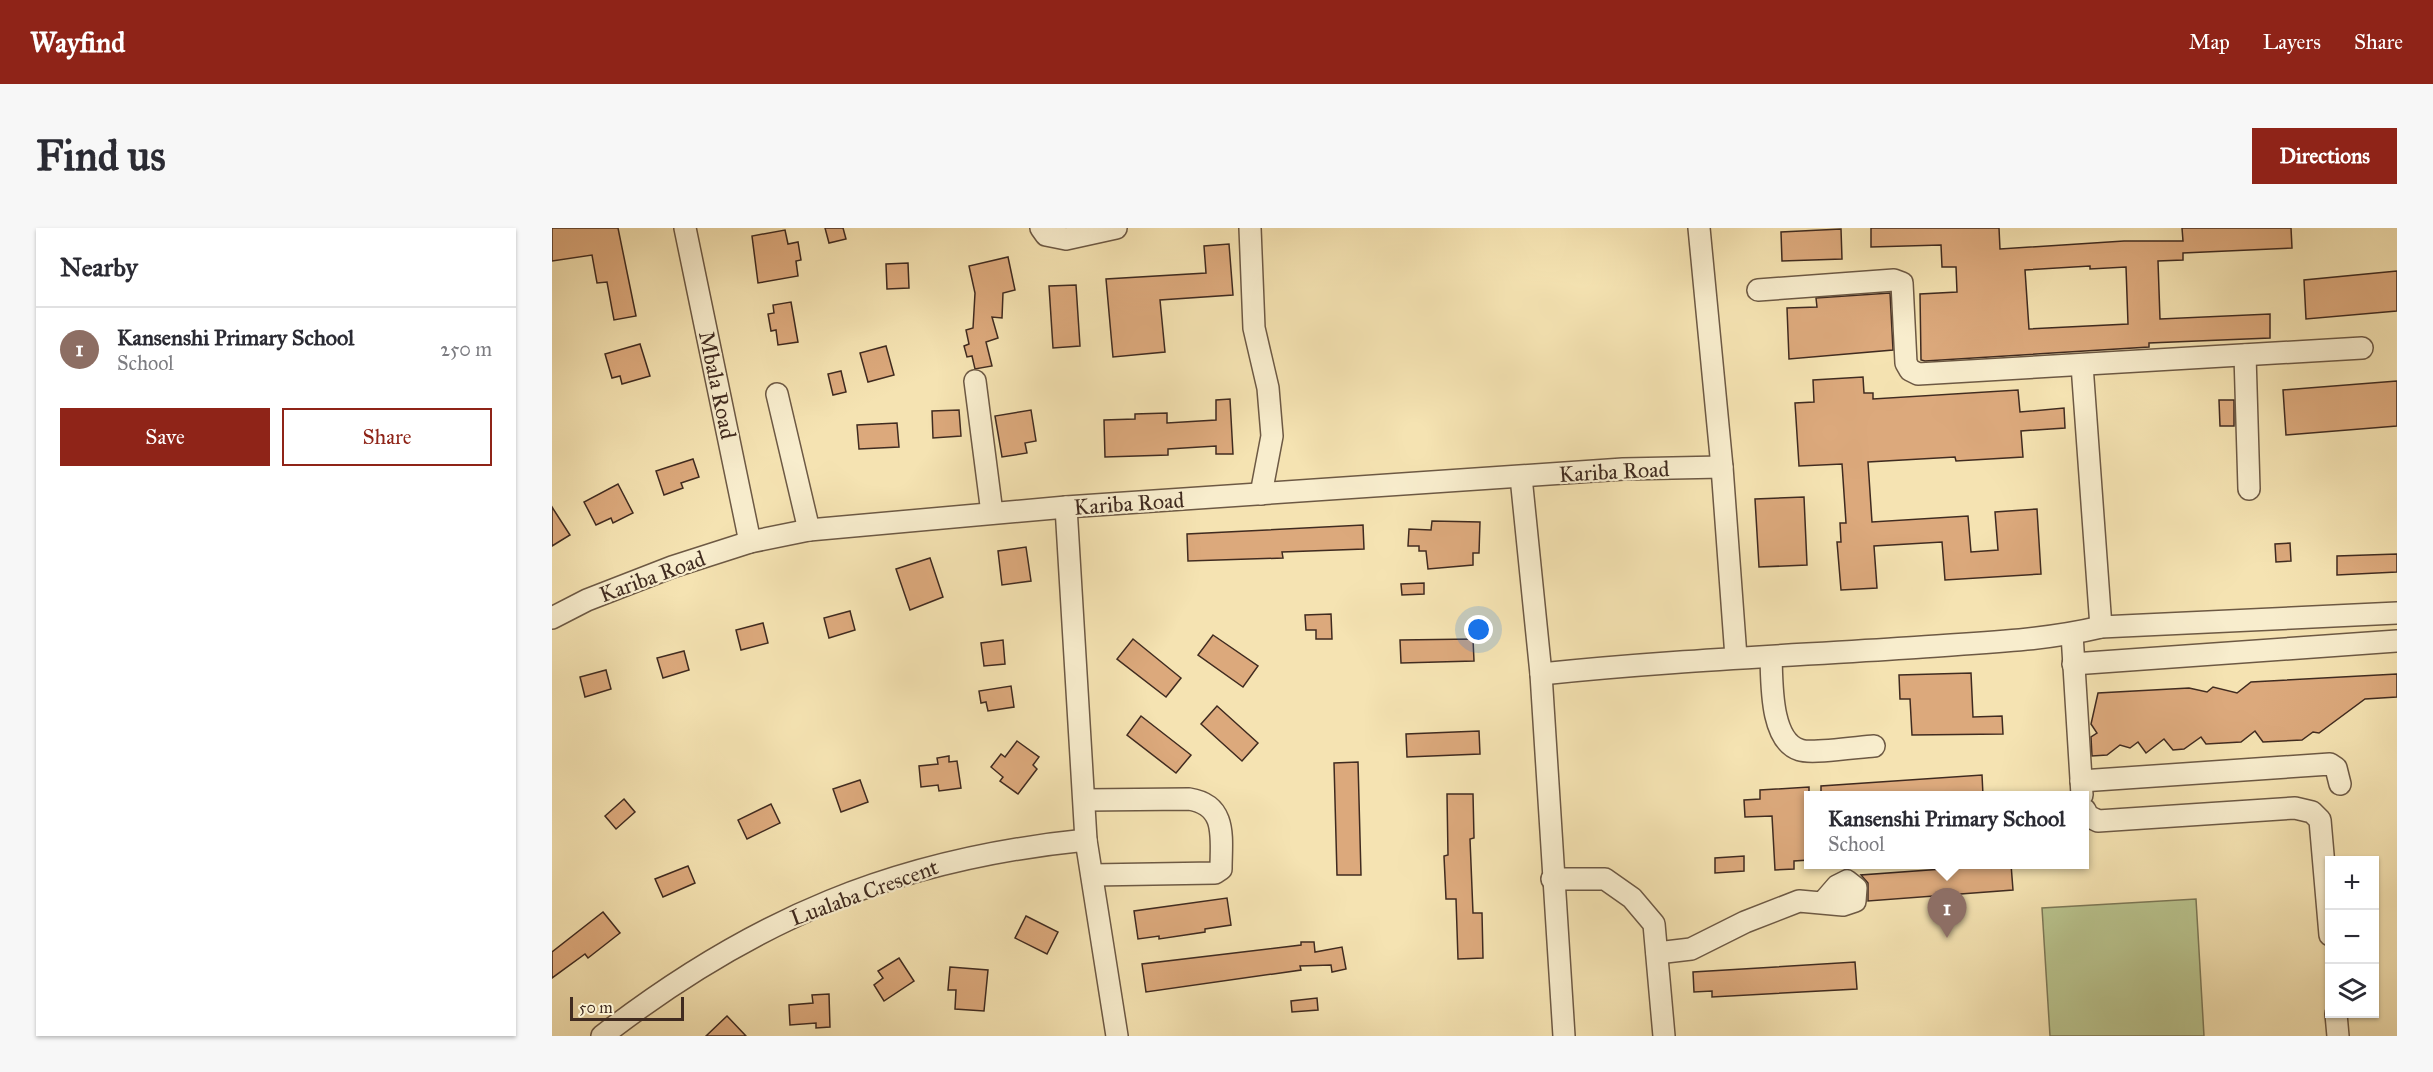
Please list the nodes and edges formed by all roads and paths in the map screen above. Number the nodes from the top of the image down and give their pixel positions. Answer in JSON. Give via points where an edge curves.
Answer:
{"nodes":[{"id":1,"x":685,"y":228,"type":"edge"},
{"id":2,"x":1041,"y":228,"type":"edge"},
{"id":3,"x":1116,"y":228,"type":"edge"},
{"id":4,"x":1250,"y":228,"type":"edge"},
{"id":5,"x":1699,"y":228,"type":"edge"},
{"id":6,"x":1758,"y":290,"type":"dead end"},
{"id":7,"x":2362,"y":348,"type":"dead end"},
{"id":8,"x":2245,"y":355,"type":"junction"},
{"id":9,"x":2082,"y":365,"type":"junction"},
{"id":10,"x":975,"y":381,"type":"dead end"},
{"id":11,"x":777,"y":394,"type":"dead end"},
{"id":12,"x":1722,"y":467,"type":"junction"},
{"id":13,"x":1521,"y":477,"type":"junction"},
{"id":14,"x":2249,"y":489,"type":"dead end"},
{"id":15,"x":1261,"y":494,"type":"junction"},
{"id":16,"x":1066,"y":507,"type":"junction"},
{"id":17,"x":992,"y":513,"type":"junction"},
{"id":18,"x":809,"y":530,"type":"junction"},
{"id":19,"x":750,"y":542,"type":"junction"},
{"id":20,"x":2397,"y":613,"type":"edge"},
{"id":21,"x":552,"y":618,"type":"edge"},
{"id":22,"x":2101,"y":627,"type":"junction"},
{"id":23,"x":2072,"y":634,"type":"junction"},
{"id":24,"x":2397,"y":641,"type":"edge"},
{"id":25,"x":1736,"y":657,"type":"junction"},
{"id":26,"x":1771,"y":657,"type":"junction"},
{"id":27,"x":2073,"y":664,"type":"junction"},
{"id":28,"x":1540,"y":674,"type":"junction"},
{"id":29,"x":1874,"y":746,"type":"dead end"},
{"id":30,"x":2340,"y":784,"type":"dead end"},
{"id":31,"x":2081,"y":788,"type":"edge"},
{"id":32,"x":1085,"y":800,"type":"junction"},
{"id":33,"x":2089,"y":816,"type":"edge"},
{"id":34,"x":1086,"y":840,"type":"junction"},
{"id":35,"x":1092,"y":875,"type":"junction"},
{"id":36,"x":1552,"y":879,"type":"junction"},
{"id":37,"x":1824,"y":901,"type":"dead end"},
{"id":38,"x":2328,"y":910,"type":"edge"},
{"id":39,"x":1657,"y":953,"type":"junction"},
{"id":40,"x":2336,"y":1018,"type":"edge"},
{"id":41,"x":602,"y":1036,"type":"edge"},
{"id":42,"x":1117,"y":1036,"type":"edge"},
{"id":43,"x":1564,"y":1036,"type":"edge"},
{"id":44,"x":1664,"y":1036,"type":"edge"},
{"id":45,"x":2338,"y":1036,"type":"edge"}],
"edges":[{"from":1,"to":19,"type":"street","name":"Mbala Road"},
{"from":2,"to":3,"type":"street","via":[[1046,235],[1066,239]]},
{"from":4,"to":15,"type":"street","via":[[1254,328],[1268,388],[1272,436]]},
{"from":5,"to":12,"type":"street"},
{"from":6,"to":9,"type":"street","via":[[1894,280],[1902,283],[1906,363],[1918,374]]},
{"from":7,"to":8,"type":"street"},
{"from":8,"to":9,"type":"street"},
{"from":8,"to":14,"type":"street"},
{"from":9,"to":22,"type":"street"},
{"from":10,"to":17,"type":"street"},
{"from":11,"to":18,"type":"street"},
{"from":12,"to":13,"type":"street","name":"Kariba Road"},
{"from":12,"to":25,"type":"street"},
{"from":13,"to":15,"type":"street","name":"Kariba Road"},
{"from":13,"to":28,"type":"street"},
{"from":15,"to":16,"type":"street","name":"Kariba Road"},
{"from":16,"to":17,"type":"street","name":"Kariba Road"},
{"from":16,"to":32,"type":"street"},
{"from":17,"to":18,"type":"street","name":"Kariba Road"},
{"from":18,"to":19,"type":"street","name":"Kariba Road"},
{"from":19,"to":21,"type":"street","name":"Kariba Road","via":[[661,571]]},
{"from":20,"to":22,"type":"street"},
{"from":22,"to":23,"type":"street"},
{"from":23,"to":26,"type":"street"},
{"from":23,"to":27,"type":"street"},
{"from":24,"to":27,"type":"street"},
{"from":25,"to":26,"type":"street"},
{"from":25,"to":28,"type":"street"},
{"from":26,"to":29,"type":"street","via":[[1773,707],[1784,739],[1800,751]]},
{"from":27,"to":31,"type":"street"},
{"from":28,"to":36,"type":"street"},
{"from":30,"to":31,"type":"street","via":[[2336,768],[2330,764]]},
{"from":32,"to":34,"type":"street"},
{"from":32,"to":35,"type":"street","via":[[1203,801],[1219,819],[1221,833],[1218,872]]},
{"from":33,"to":38,"type":"street","via":[[2098,821],[2295,808],[2312,812],[2320,820]]},
{"from":34,"to":35,"type":"street"},
{"from":34,"to":41,"type":"street","name":"Lualaba Crescent","via":[[1021,846],[950,861],[814,905],[689,973]]},
{"from":35,"to":42,"type":"street"},
{"from":36,"to":39,"type":"street","via":[[1605,879],[1632,898],[1654,924]]},
{"from":36,"to":43,"type":"street"},
{"from":37,"to":39,"type":"street","via":[[1799,901],[1691,949]]},
{"from":39,"to":44,"type":"street"},
{"from":40,"to":45,"type":"street"}]}
